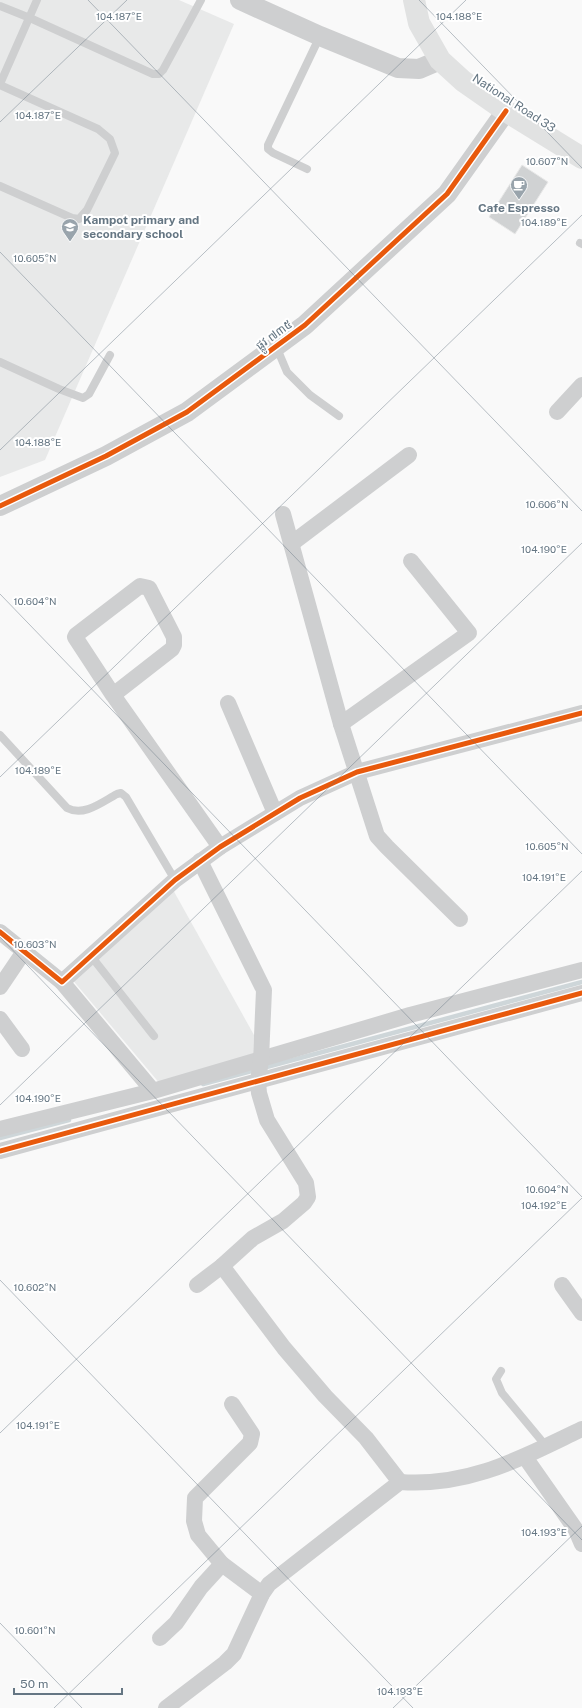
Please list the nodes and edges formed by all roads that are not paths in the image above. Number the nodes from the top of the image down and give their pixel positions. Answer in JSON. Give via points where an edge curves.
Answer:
{"nodes":[{"id":1,"x":37,"y":0,"type":"edge"},
{"id":2,"x":201,"y":0,"type":"edge"},
{"id":3,"x":240,"y":0,"type":"edge"},
{"id":4,"x":414,"y":0,"type":"edge"},
{"id":5,"x":0,"y":6,"type":"edge"},
{"id":6,"x":30,"y":18,"type":"junction"},
{"id":7,"x":320,"y":36,"type":"junction"},
{"id":8,"x":440,"y":60,"type":"junction"},
{"id":9,"x":0,"y":85,"type":"edge"},
{"id":10,"x":506,"y":111,"type":"junction"},
{"id":11,"x":582,"y":158,"type":"edge"},
{"id":12,"x":307,"y":169,"type":"dead end"},
{"id":13,"x":0,"y":186,"type":"edge"},
{"id":14,"x":276,"y":346,"type":"junction"},
{"id":15,"x":110,"y":355,"type":"dead end"},
{"id":16,"x":0,"y":362,"type":"edge"},
{"id":17,"x":582,"y":385,"type":"edge"},
{"id":18,"x":557,"y":412,"type":"dead end"},
{"id":19,"x":339,"y":416,"type":"dead end"},
{"id":20,"x":409,"y":454,"type":"dead end"},
{"id":21,"x":0,"y":506,"type":"edge"},
{"id":22,"x":283,"y":514,"type":"dead end"},
{"id":23,"x":292,"y":544,"type":"junction"},
{"id":24,"x":411,"y":561,"type":"dead end"},
{"id":25,"x":113,"y":695,"type":"junction"},
{"id":26,"x":228,"y":704,"type":"dead end"},
{"id":27,"x":582,"y":713,"type":"edge"},
{"id":28,"x":342,"y":724,"type":"junction"},
{"id":29,"x":0,"y":735,"type":"edge"},
{"id":30,"x":358,"y":772,"type":"junction"},
{"id":31,"x":276,"y":813,"type":"junction"},
{"id":32,"x":220,"y":847,"type":"junction"},
{"id":33,"x":200,"y":861,"type":"junction"},
{"id":34,"x":175,"y":880,"type":"junction"},
{"id":35,"x":460,"y":919,"type":"dead end"},
{"id":36,"x":0,"y":932,"type":"edge"},
{"id":37,"x":23,"y":953,"type":"junction"},
{"id":38,"x":91,"y":956,"type":"junction"},
{"id":39,"x":582,"y":970,"type":"edge"},
{"id":40,"x":62,"y":982,"type":"junction"},
{"id":41,"x":0,"y":987,"type":"edge"},
{"id":42,"x":582,"y":992,"type":"edge"},
{"id":43,"x":0,"y":1019,"type":"edge"},
{"id":44,"x":154,"y":1036,"type":"dead end"},
{"id":45,"x":22,"y":1049,"type":"dead end"},
{"id":46,"x":261,"y":1059,"type":"junction"},
{"id":47,"x":258,"y":1082,"type":"junction"},
{"id":48,"x":153,"y":1091,"type":"junction"},
{"id":49,"x":0,"y":1129,"type":"edge"},
{"id":50,"x":0,"y":1151,"type":"edge"},
{"id":51,"x":222,"y":1266,"type":"junction"},
{"id":52,"x":198,"y":1285,"type":"dead end"},
{"id":53,"x":562,"y":1285,"type":"dead end"},
{"id":54,"x":582,"y":1313,"type":"edge"},
{"id":55,"x":501,"y":1372,"type":"dead end"},
{"id":56,"x":232,"y":1404,"type":"dead end"},
{"id":57,"x":582,"y":1429,"type":"edge"},
{"id":58,"x":546,"y":1446,"type":"junction"},
{"id":59,"x":525,"y":1457,"type":"junction"},
{"id":60,"x":400,"y":1482,"type":"junction"},
{"id":61,"x":582,"y":1544,"type":"edge"},
{"id":62,"x":222,"y":1564,"type":"junction"},
{"id":63,"x":262,"y":1594,"type":"junction"},
{"id":64,"x":160,"y":1638,"type":"dead end"},
{"id":65,"x":166,"y":1708,"type":"edge"}],
"edges":[{"from":1,"to":6,"type":"lane"},
{"from":2,"to":6,"type":"lane","via":[[159,74],[153,74]]},
{"from":3,"to":7,"type":"street"},
{"from":4,"to":8,"type":"main road","name":"National Road 33","via":[[420,23]]},
{"from":5,"to":6,"type":"lane"},
{"from":6,"to":9,"type":"lane"},
{"from":7,"to":8,"type":"street","via":[[398,68],[419,69]]},
{"from":7,"to":12,"type":"lane","via":[[268,145],[268,149],[273,153]]},
{"from":8,"to":10,"type":"main road","name":"National Road 33","via":[[463,81]]},
{"from":9,"to":13,"type":"lane","via":[[98,130],[110,139],[115,153],[87,210],[79,219]]},
{"from":10,"to":11,"type":"main road","name":"National Road 33"},
{"from":10,"to":14,"type":"street","name":"ផ្លូវ ៧៣៥","via":[[447,194],[304,325]]},
{"from":14,"to":19,"type":"lane","via":[[287,372]]},
{"from":14,"to":21,"type":"street","name":"ផ្លូវ ៧៣៥","via":[[187,412],[106,456]]},
{"from":15,"to":16,"type":"lane","via":[[89,394],[83,398]]},
{"from":17,"to":18,"type":"street"},
{"from":20,"to":23,"type":"street"},
{"from":22,"to":23,"type":"street"},
{"from":23,"to":28,"type":"street"},
{"from":24,"to":28,"type":"street","via":[[469,632]]},
{"from":25,"to":25,"type":"street","via":[[174,645],[174,637],[146,586],[140,586],[75,638]]},
{"from":25,"to":32,"type":"street"},
{"from":26,"to":31,"type":"street"},
{"from":27,"to":30,"type":"street"},
{"from":28,"to":30,"type":"street"},
{"from":29,"to":34,"type":"lane","via":[[74,812],[83,811],[117,794],[126,797]]},
{"from":30,"to":31,"type":"street","via":[[300,798]]},
{"from":30,"to":35,"type":"street","via":[[377,836]]},
{"from":31,"to":32,"type":"street"},
{"from":32,"to":33,"type":"street"},
{"from":33,"to":34,"type":"street"},
{"from":33,"to":46,"type":"street","via":[[264,990]]},
{"from":34,"to":38,"type":"street"},
{"from":36,"to":37,"type":"street"},
{"from":37,"to":40,"type":"street"},
{"from":37,"to":41,"type":"street"},
{"from":38,"to":40,"type":"street"},
{"from":38,"to":44,"type":"lane"},
{"from":39,"to":46,"type":"street","via":[[410,1015]]},
{"from":40,"to":48,"type":"street"},
{"from":42,"to":47,"type":"street"},
{"from":43,"to":45,"type":"street"},
{"from":46,"to":47,"type":"street"},
{"from":46,"to":48,"type":"street"},
{"from":47,"to":50,"type":"street"},
{"from":47,"to":51,"type":"street","via":[[267,1120],[306,1182],[308,1197],[283,1221],[253,1238]]},
{"from":48,"to":49,"type":"street"},
{"from":51,"to":52,"type":"street"},
{"from":51,"to":60,"type":"street","via":[[284,1348],[325,1396],[366,1438]]},
{"from":53,"to":54,"type":"street"},
{"from":55,"to":58,"type":"lane","via":[[496,1380],[502,1393]]},
{"from":56,"to":62,"type":"street","via":[[252,1434],[250,1443],[196,1498],[194,1509],[198,1535]]},
{"from":57,"to":58,"type":"street"},
{"from":58,"to":59,"type":"street"},
{"from":59,"to":60,"type":"street","via":[[474,1476],[450,1481]]},
{"from":59,"to":61,"type":"street","via":[[576,1530]]},
{"from":60,"to":63,"type":"street","via":[[269,1584]]},
{"from":62,"to":63,"type":"street"},
{"from":62,"to":64,"type":"street","via":[[201,1587],[176,1623]]},
{"from":63,"to":65,"type":"street","via":[[234,1654]]}]}
